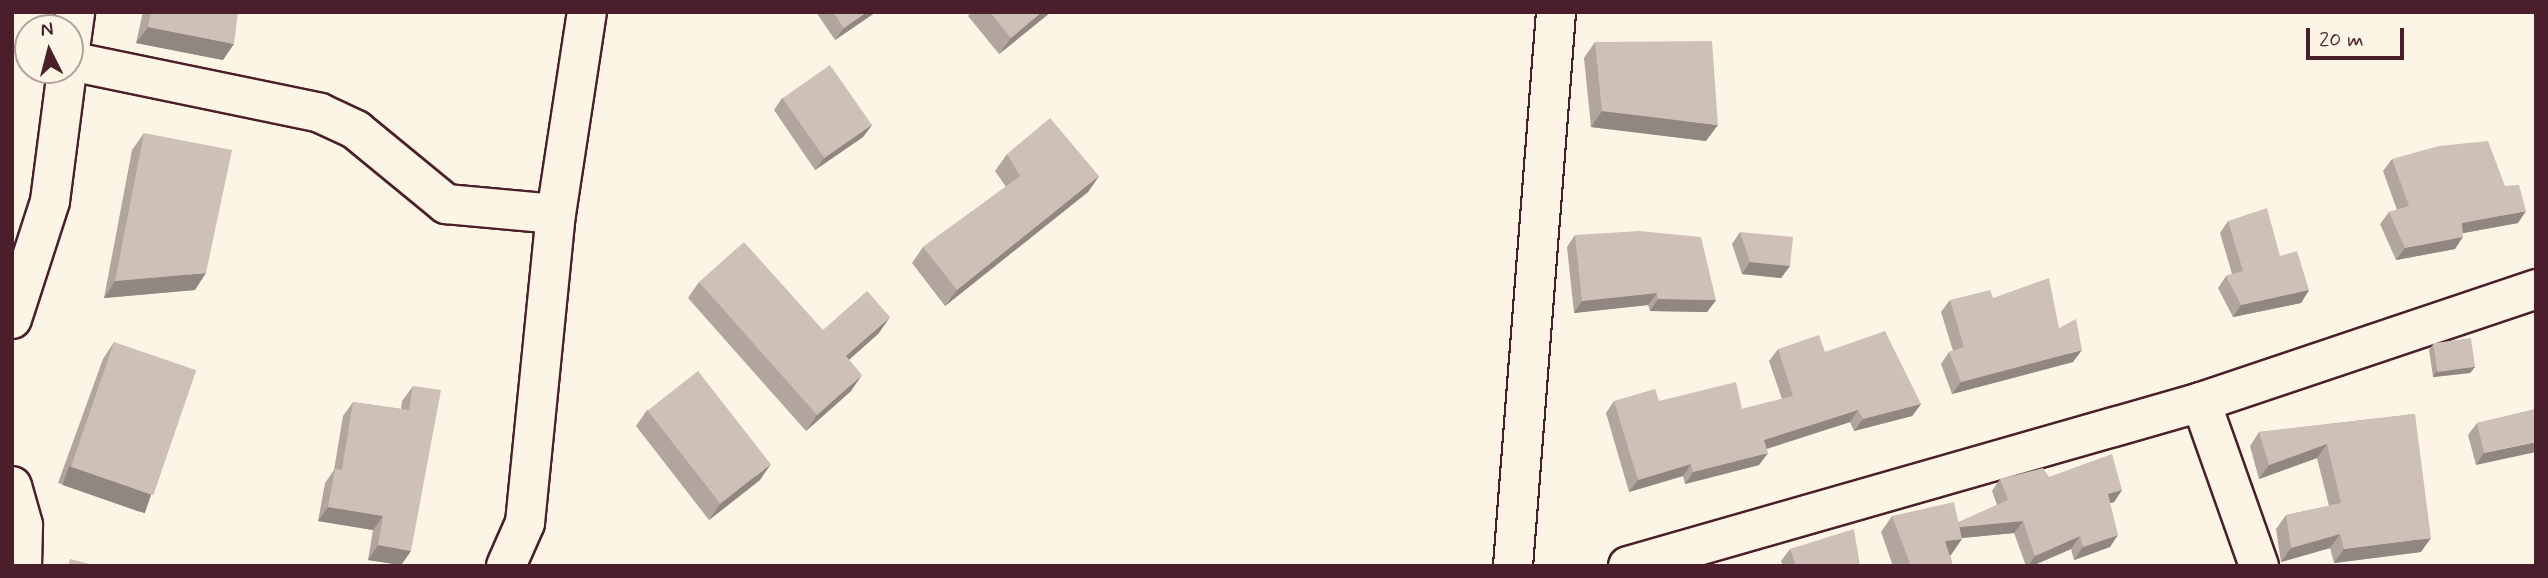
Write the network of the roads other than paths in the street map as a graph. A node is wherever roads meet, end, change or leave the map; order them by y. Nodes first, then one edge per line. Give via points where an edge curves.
1 (587, 12) edge
2 (1556, 12) edge
3 (84, 64) edge
4 (65, 84) edge
5 (556, 214) junction
6 (2536, 289) edge
7 (12, 319) edge
8 (2201, 402) junction
9 (12, 486) edge
10 (22, 566) edge
11 (506, 566) edge
12 (1513, 566) edge
13 (1628, 566) edge
14 (2259, 566) edge

1 - 5 street
2 - 12 street
3 - 5 street via 320,113 356,130 446,204
4 - 7 street via 50,201
5 - 11 street via 525,523
6 - 8 street
8 - 13 street
8 - 14 street
9 - 10 street via 23,525

